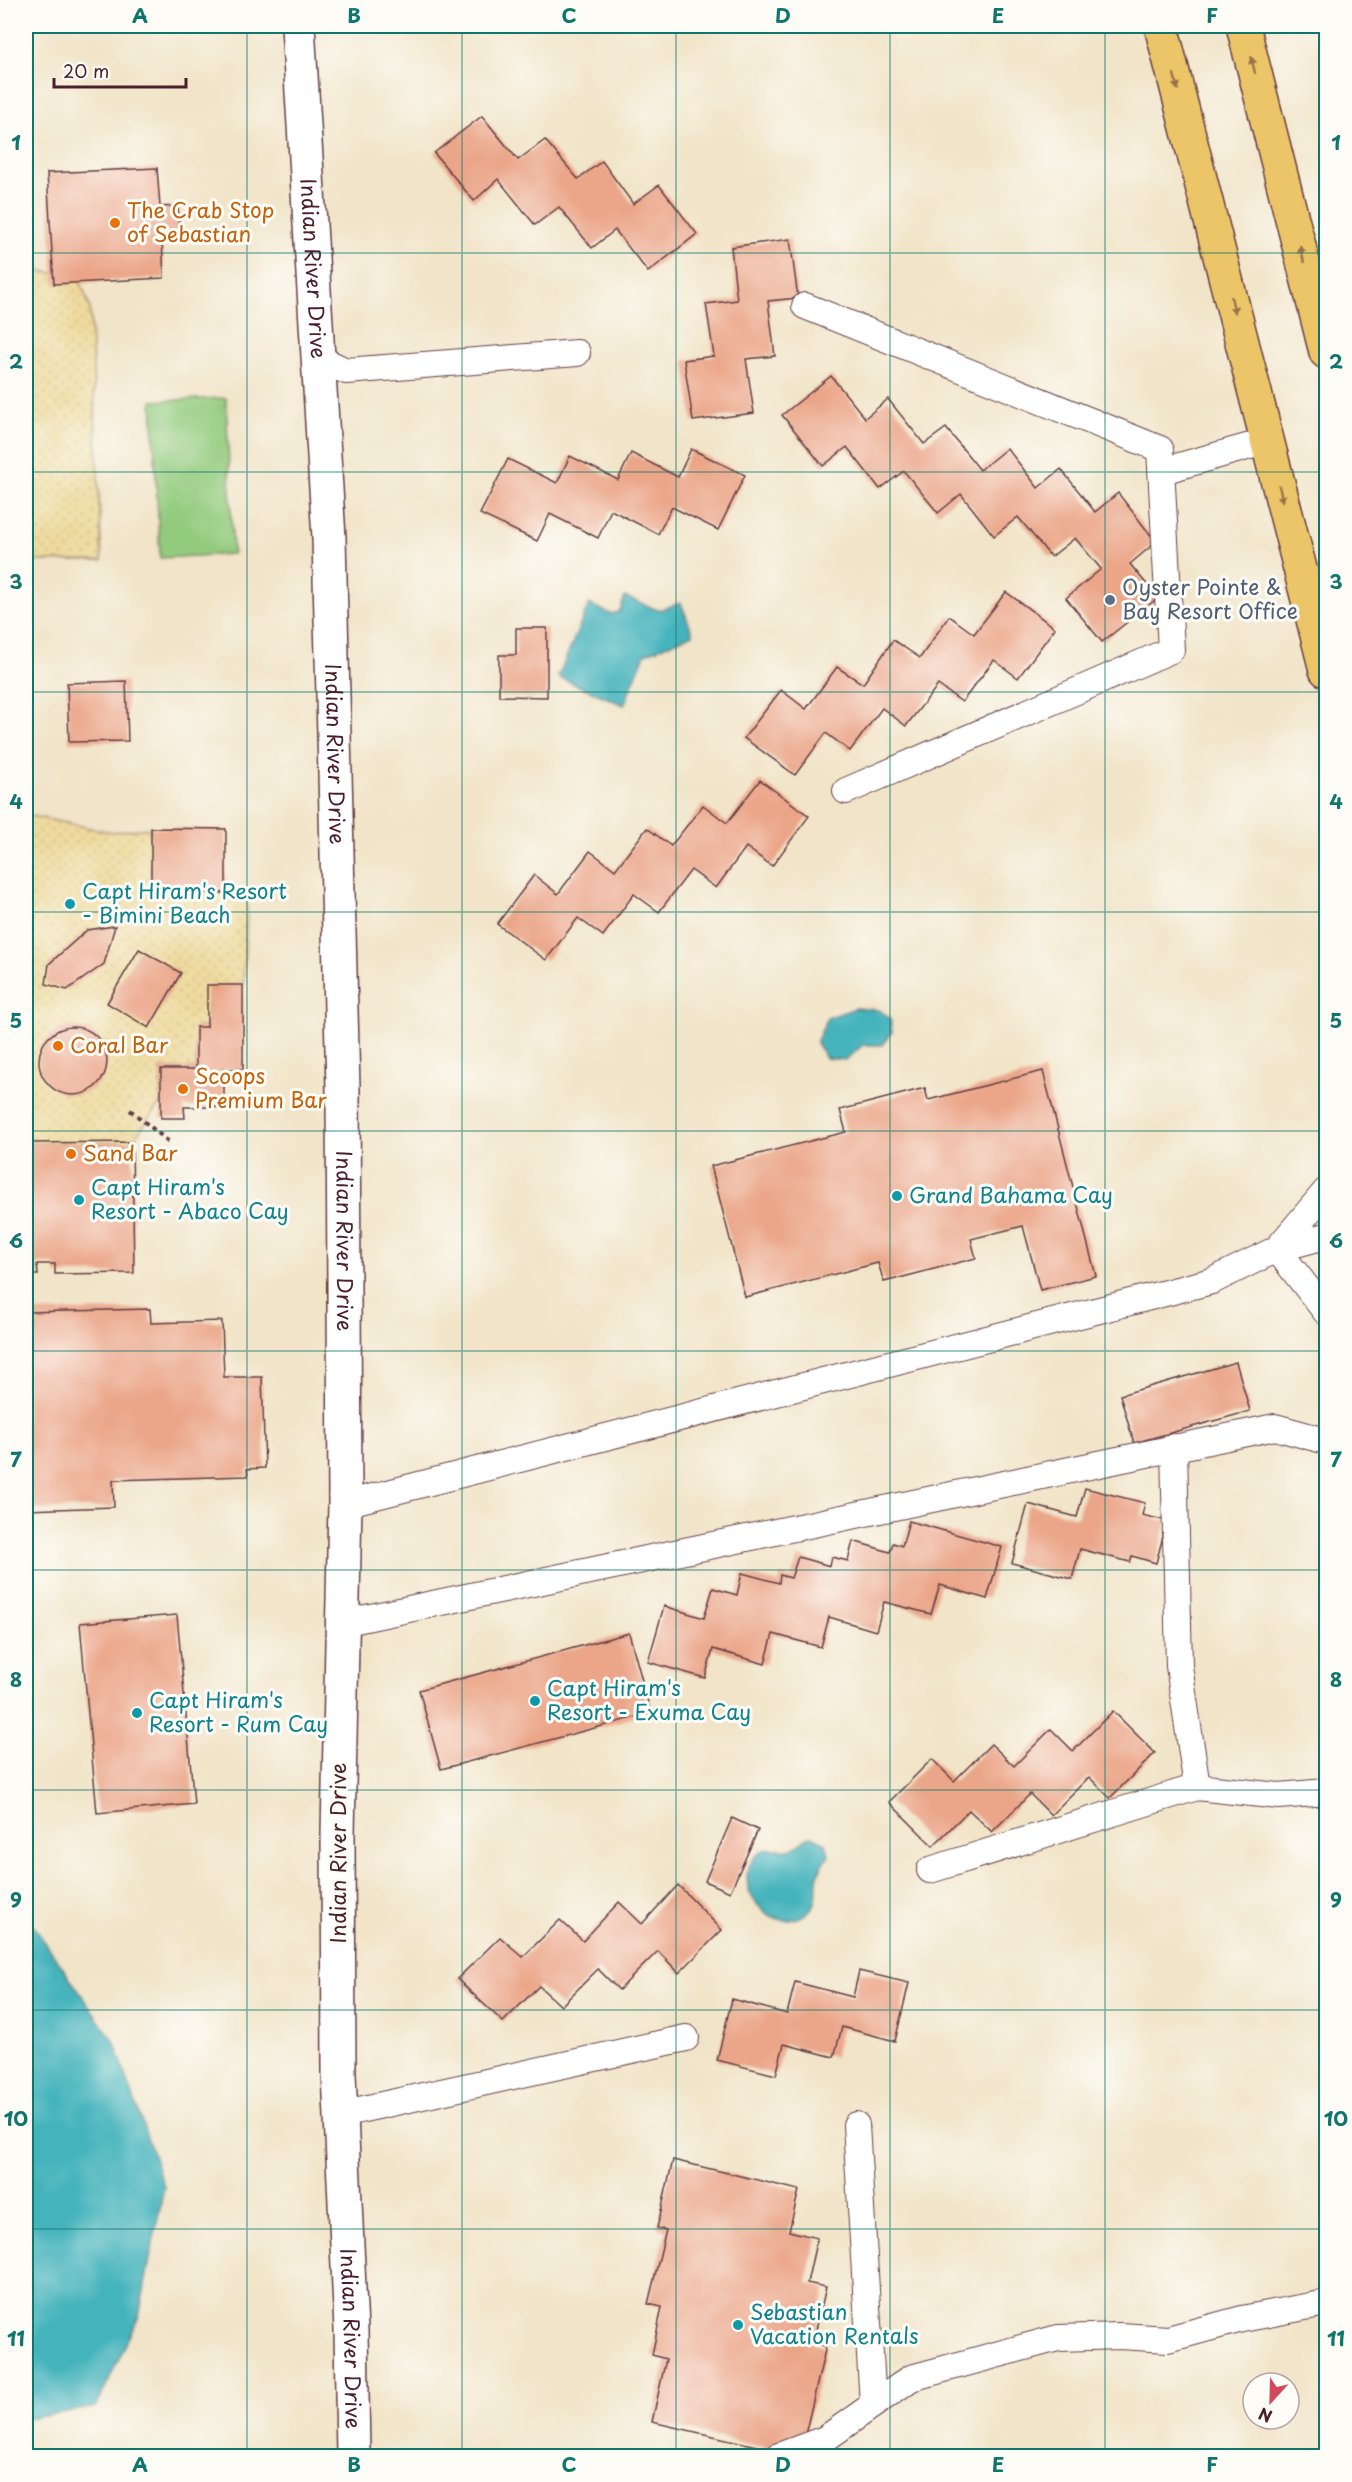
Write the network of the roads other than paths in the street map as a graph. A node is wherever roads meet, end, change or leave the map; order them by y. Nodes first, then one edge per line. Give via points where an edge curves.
1 (298, 26) edge
2 (1161, 26) edge
3 (1243, 26) edge
4 (805, 306) dead end
5 (1326, 352) edge
6 (577, 353) dead end
7 (318, 357) junction
8 (1268, 441) junction
9 (1162, 471) junction
10 (1326, 670) edge
11 (846, 791) dead end
12 (1326, 1191) edge
13 (1326, 1236) edge
14 (1277, 1249) junction
15 (1326, 1312) edge
16 (1326, 1441) edge
17 (1174, 1447) junction
18 (345, 1504) junction
19 (342, 1623) junction
20 (1197, 1787) junction
21 (1326, 1792) edge
22 (930, 1870) dead end
23 (686, 2038) dead end
24 (341, 2114) junction
25 (856, 2126) dead end
26 (1326, 2303) edge
27 (873, 2405) junction
28 (354, 2457) edge
29 (779, 2457) edge

1 - 7 street, Indian River Drive
2 -> 8 main road
5 -> 3 main road
4 - 9 lane via 1160,449
6 - 7 lane via 346,371
7 - 18 street, Indian River Drive via 329,538 343,1088
8 - 9 lane
8 -> 10 main road
9 - 11 lane via 1171,650
12 - 14 lane
13 - 14 lane
14 - 15 lane
14 - 18 lane via 1212,1281
16 - 17 lane via 1275,1427
17 - 19 lane
17 - 20 lane via 1179,1666
18 - 19 street, Indian River Drive
19 - 24 street, Indian River Drive via 338,1833
20 - 21 lane via 1279,1796
20 - 22 lane
23 - 24 lane
24 - 28 street, Indian River Drive
25 - 27 lane
26 - 27 lane via 1242,2319 1168,2339 1058,2337 911,2378
27 - 29 lane via 825,2439

